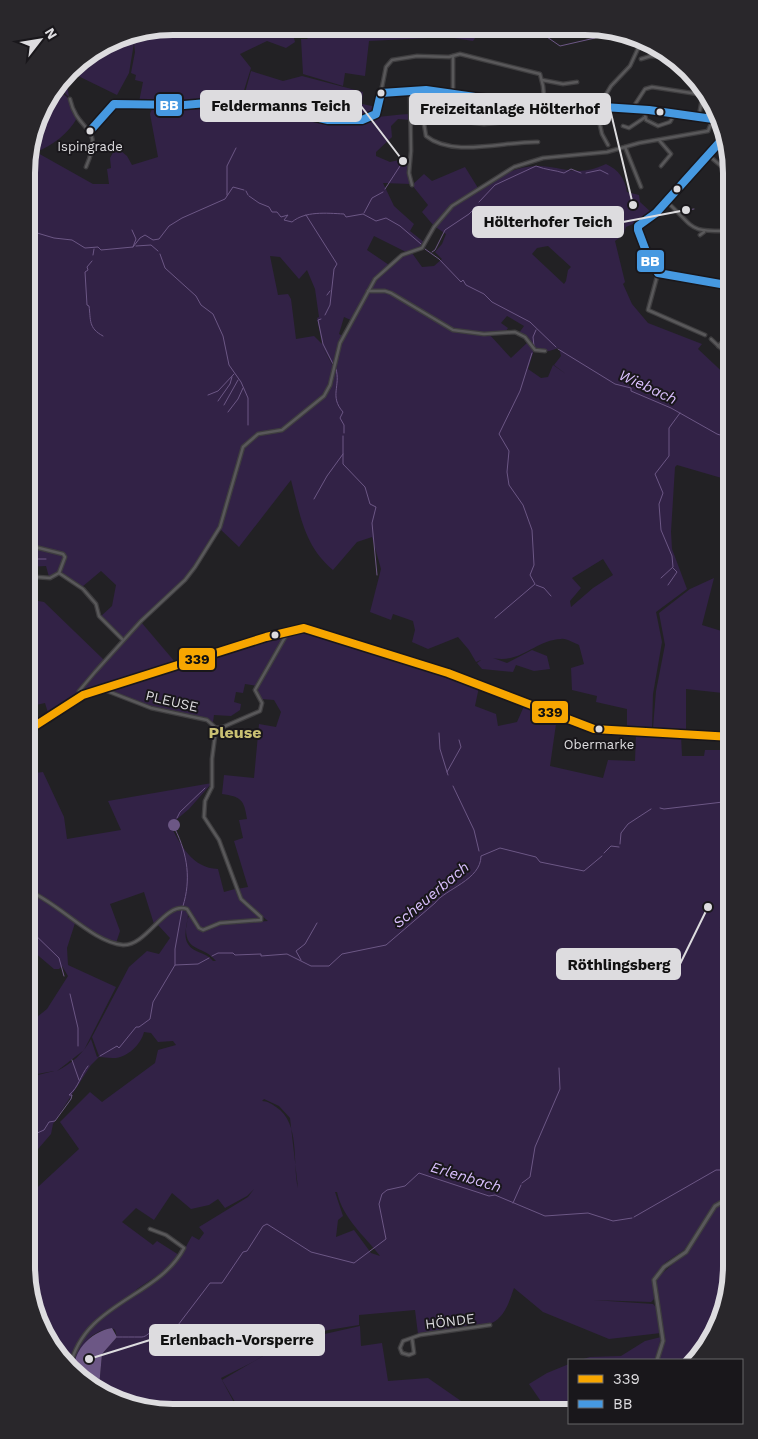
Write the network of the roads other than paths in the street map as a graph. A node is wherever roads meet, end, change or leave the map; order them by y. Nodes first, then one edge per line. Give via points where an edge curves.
1 (639, 46) edge
2 (453, 56) junction
3 (659, 56) edge
4 (641, 59) dead end
5 (542, 80) junction
6 (576, 82) dead end
7 (410, 92) junction
8 (381, 93) junction
9 (453, 94) junction
10 (700, 96) edge
11 (70, 98) dead end
12 (702, 99) edge
13 (546, 104) junction
14 (597, 108) junction
15 (632, 109) junction
16 (644, 110) junction
17 (675, 113) junction
18 (698, 116) junction
19 (644, 118) junction
20 (712, 119) edge
21 (713, 120) edge
22 (623, 126) dead end
23 (90, 131) junction
24 (659, 140) junction
25 (538, 142) dead end
26 (719, 142) edge
27 (608, 145) dead end
28 (625, 147) junction
29 (708, 154) junction
30 (661, 166) dead end
31 (723, 167) edge
32 (86, 168) dead end
33 (412, 185) dead end
34 (641, 187) dead end
35 (666, 201) junction
36 (723, 231) edge
37 (704, 232) junction
38 (700, 235) dead end
39 (658, 273) junction
40 (723, 284) edge
41 (368, 291) junction
42 (705, 335) dead end
43 (711, 339) dead end
44 (723, 342) edge
45 (718, 346) junction
46 (723, 350) edge
47 (545, 351) dead end
48 (35, 546) edge
49 (59, 573) junction
50 (35, 578) edge
51 (289, 630) junction
52 (123, 641) junction
53 (102, 689) junction
54 (79, 698) junction
55 (35, 726) edge
56 (216, 728) junction
57 (723, 736) edge
58 (35, 894) edge
59 (723, 1202) edge
60 (150, 1229) dead end
61 (490, 1325) dead end
62 (412, 1338) junction
63 (657, 1359) edge
64 (72, 1361) edge

1 - 14 street via 630,66 610,86
2 - 5 street via 460,54 536,73
2 - 8 street via 392,60 386,67
2 - 9 street
3 - 4 street
5 - 6 street via 563,84
5 - 13 street
7 - 8 street
7 - 9 street via 426,90
7 - 33 street via 409,173
8 - 23 street via 376,114 354,120 320,119 242,100 158,105 128,103 113,105
9 - 13 street
10 - 15 street via 652,87 646,89
11 - 23 street via 74,112
12 - 18 street
13 - 14 street
13 - 25 street via 536,119 484,124 434,118 427,120 424,126 428,137 446,146 466,148
14 - 15 street
14 - 27 street via 602,134
15 - 16 street
16 - 17 street
16 - 19 street
17 - 18 street
17 - 19 street via 672,120 661,126 653,125
18 - 20 street
19 - 22 street via 630,128
21 - 24 street via 708,131
23 - 32 street via 94,149
24 - 28 street
24 - 30 street via 671,154
26 - 29 street
28 - 34 street
28 - 41 street via 607,152 543,158 514,167 452,206 434,226 423,246 402,255 378,275
29 - 31 street
29 - 35 street
35 - 37 street via 688,225
35 - 39 street via 638,226 649,259
36 - 37 street
37 - 38 street
39 - 40 street
39 - 42 street via 648,310
41 - 47 street via 391,293 453,330 487,334 515,332 527,339 535,350
41 - 52 street via 340,343 329,390 282,430 258,434 243,447 217,533 188,577
43 - 45 street
44 - 45 street
45 - 46 street
48 - 49 street via 63,554 65,557
49 - 50 street via 50,578
49 - 52 street via 86,592 96,604 99,616
51 - 53 main road
51 - 56 street via 255,690 262,703 260,711
51 - 57 main road via 307,628 364,645 594,729
52 - 54 street via 79,692
53 - 54 main road
53 - 56 street, PLEUSE via 151,708 207,720
54 - 55 main road
56 - 58 street via 212,787 205,801 204,817 219,840 241,899 262,918 220,923 203,930 188,910 178,908 135,942 123,945 96,936 53,903
59 - 63 street via 715,1206 686,1252 664,1267 654,1280 663,1341
60 - 64 street via 166,1235 184,1248 178,1259 91,1325
61 - 62 street, HÖNDE
62 - 62 street, HÖNDE via 414,1353 402,1353 403,1341

